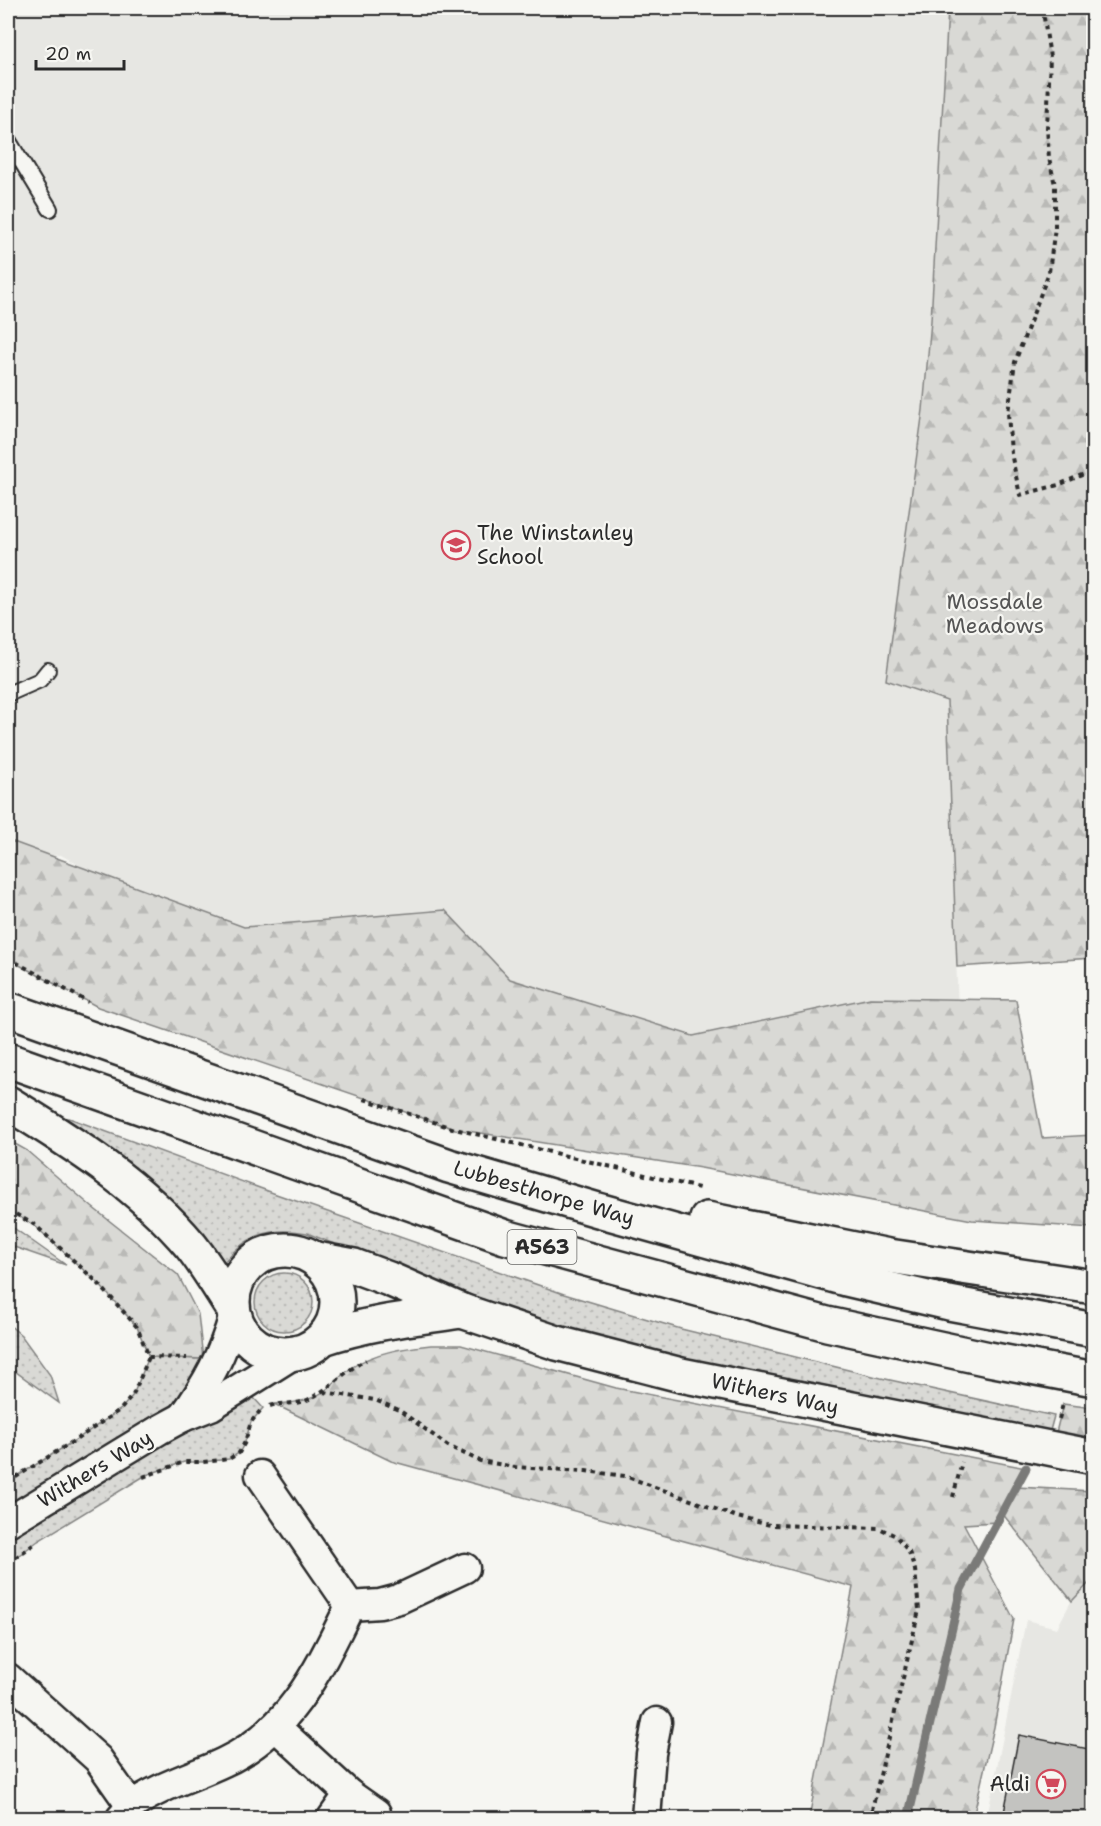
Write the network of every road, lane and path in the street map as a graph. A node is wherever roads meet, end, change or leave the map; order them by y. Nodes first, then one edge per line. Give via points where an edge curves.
1 (1045, 8) edge
2 (8, 141) edge
3 (50, 208) dead end
4 (1094, 470) edge
5 (48, 670) dead end
6 (8, 694) edge
7 (8, 958) edge
8 (98, 1007) dead end
9 (8, 1009) edge
10 (8, 1060) edge
11 (355, 1097) dead end
12 (8, 1103) edge
13 (449, 1166) junction
14 (702, 1189) dead end
15 (8, 1210) edge
16 (316, 1259) junction
17 (1094, 1287) edge
18 (233, 1311) junction
19 (462, 1311) junction
20 (1094, 1330) edge
21 (323, 1338) junction
22 (294, 1354) junction
23 (149, 1357) junction
24 (373, 1357) dead end
25 (217, 1363) junction
26 (1094, 1378) edge
27 (323, 1392) junction
28 (183, 1417) junction
29 (1094, 1457) edge
30 (961, 1468) dead end
31 (260, 1475) dead end
32 (139, 1478) dead end
33 (8, 1482) edge
34 (953, 1497) dead end
35 (8, 1522) edge
36 (38, 1541) dead end
37 (8, 1563) edge
38 (465, 1568) dead end
39 (350, 1606) junction
40 (8, 1678) edge
41 (657, 1722) dead end
42 (276, 1727) junction
43 (349, 1794) junction
44 (126, 1812) edge
45 (376, 1813) dead end
46 (332, 1818) edge
47 (646, 1818) edge
48 (870, 1818) edge

1 - 4 path via 1050,57 1047,128 1055,185 1055,227 1049,272 1015,362 1008,413 1011,453 1020,495
2 - 3 lane
5 - 6 lane via 40,680
7 - 8 path
9 - 13 main road, Lubbesthorpe Way / A563
10 - 26 main road, A563 via 505,1237 827,1324
11 - 14 path via 455,1129
12 - 18 main road via 100,1163 172,1226 192,1247
13 - 17 main road via 621,1198 717,1222 889,1256
13 - 20 main road, Lubbesthorpe Way / A563 via 846,1279
15 - 23 path via 35,1226 98,1283 137,1327
16 - 18 main road via 292,1250 260,1255 246,1265 237,1279
16 - 19 main road, Withers Way via 354,1266
16 - 21 main road via 328,1270 336,1288 337,1307
18 - 22 main road via 248,1340 277,1354
18 - 25 street, Withers Way
19 - 21 main road, Withers Way via 374,1323
19 - 29 main road, Withers Way via 557,1343 681,1375
21 - 22 main road
22 - 28 street, Withers Way via 211,1406
23 - 25 path
23 - 33 path via 133,1395 121,1409
24 - 27 path via 352,1367
25 - 28 street, Withers Way
27 - 32 path via 304,1401 263,1408 251,1422 240,1453 229,1459 184,1462
27 - 48 path via 375,1400 399,1410 448,1446 480,1461 625,1476 770,1525 879,1528 896,1536 909,1552 915,1570 919,1610
28 - 35 street, Withers Way
30 - 34 path
31 - 39 street
36 - 37 path
38 - 39 street via 399,1599
39 - 42 street via 309,1685
40 - 44 street via 98,1760
41 - 47 street
42 - 43 street
42 - 44 street via 227,1761 153,1793
43 - 45 street
43 - 46 street

